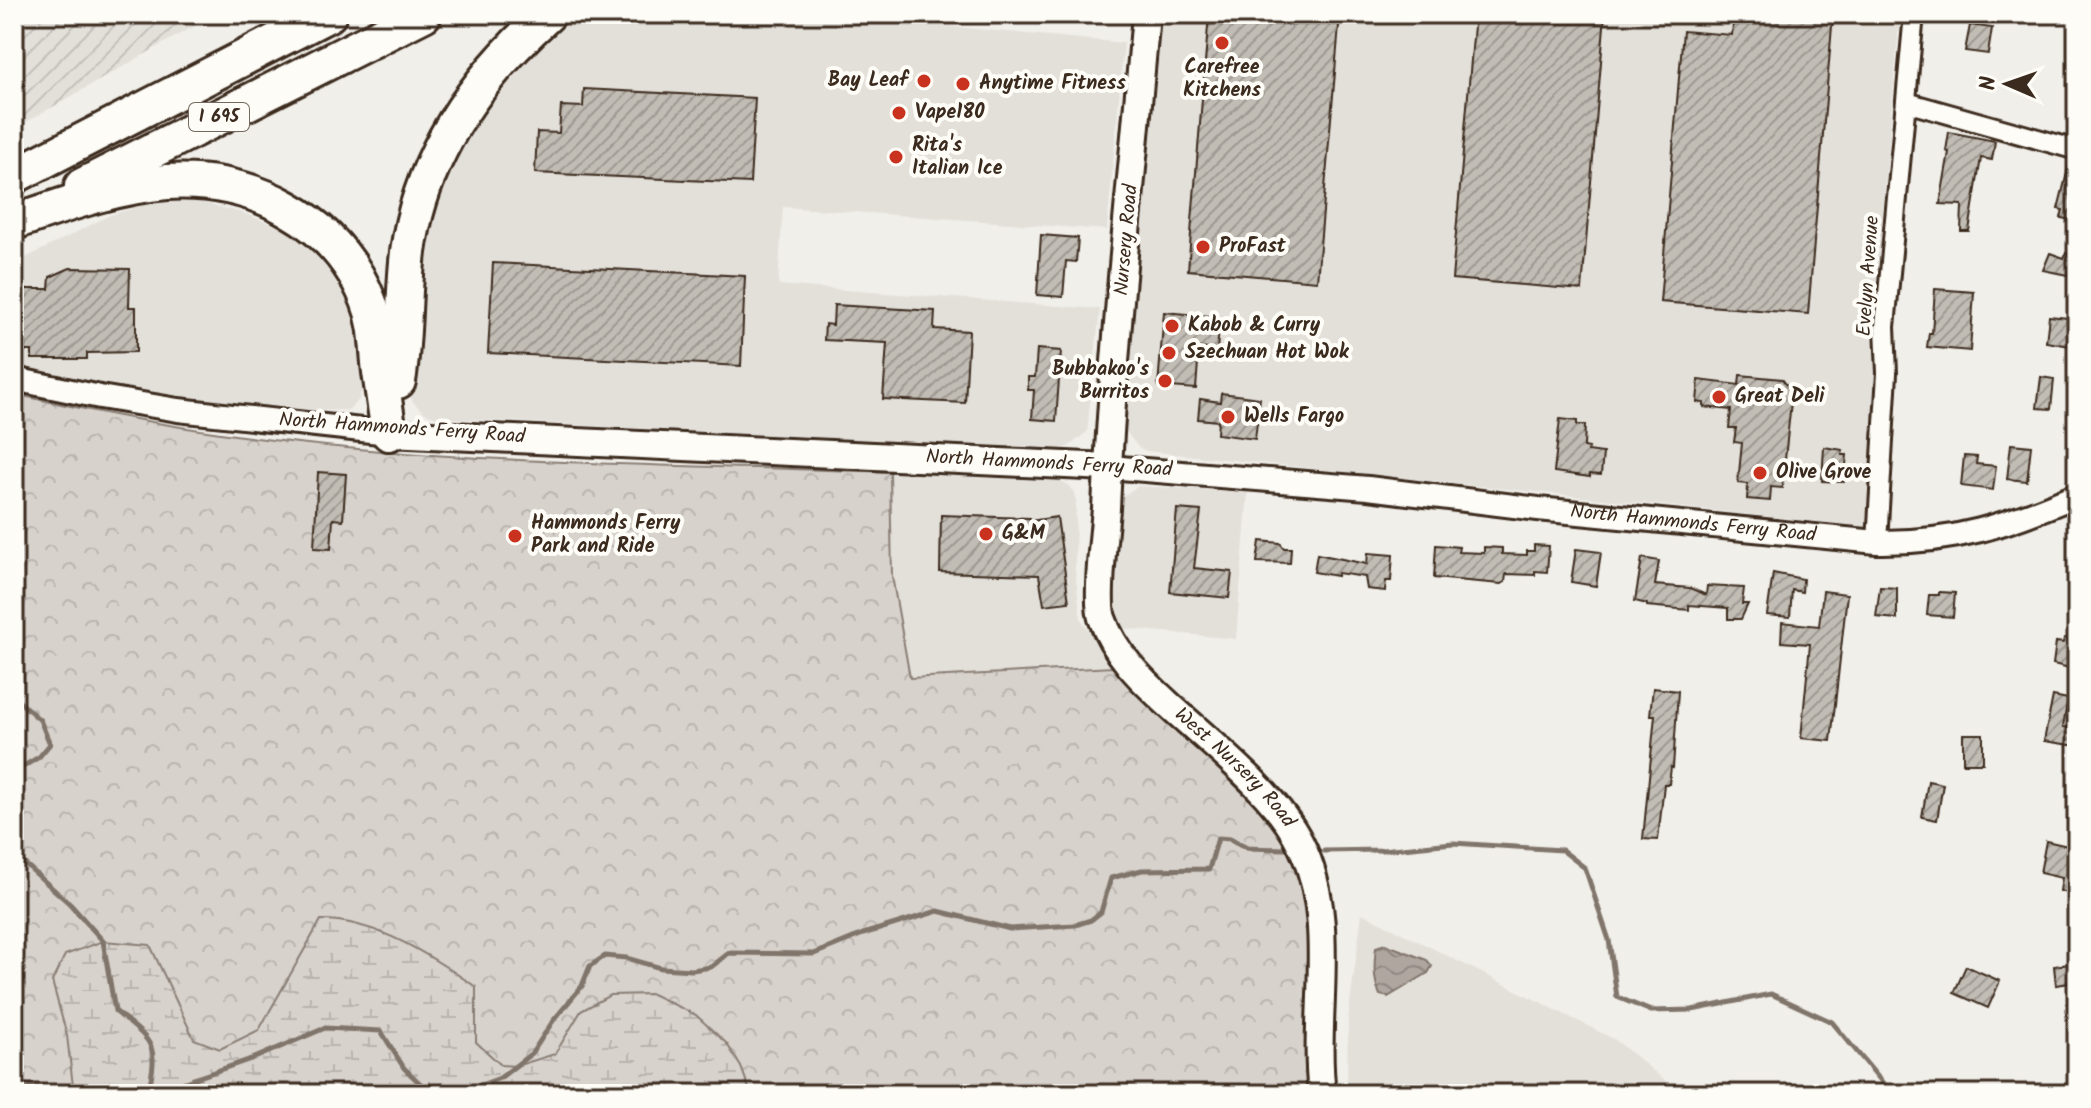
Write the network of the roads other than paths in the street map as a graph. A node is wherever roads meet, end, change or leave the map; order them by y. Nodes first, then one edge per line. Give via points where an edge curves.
1 (329, 14) edge
2 (424, 14) edge
3 (548, 14) edge
4 (1146, 14) edge
5 (1914, 14) edge
6 (1906, 102) junction
7 (2077, 150) edge
8 (14, 176) edge
9 (14, 221) edge
10 (14, 379) edge
11 (389, 433) junction
12 (1108, 467) junction
13 (2077, 495) edge
14 (1877, 542) junction
15 (1322, 1094) edge

1 - 8 highway, I 695
2 - 9 highway, I 695
3 - 11 highway via 465,106 421,188 408,254 400,370
4 - 12 main road, Nursery Road
5 - 6 street, Evelyn Avenue
6 - 7 street
6 - 14 street, Evelyn Avenue via 1885,327
9 - 11 highway via 90,197 167,182 216,184 275,201 308,220 355,273 378,337
10 - 11 street, North Hammonds Ferry Road via 178,410
11 - 12 main road, North Hammonds Ferry Road
12 - 14 street, North Hammonds Ferry Road via 1368,488
12 - 15 main road, West Nursery Road via 1101,612 1112,642 1138,676 1283,815 1313,874 1321,933
13 - 14 street, North Hammonds Ferry Road via 1967,535 1919,543

